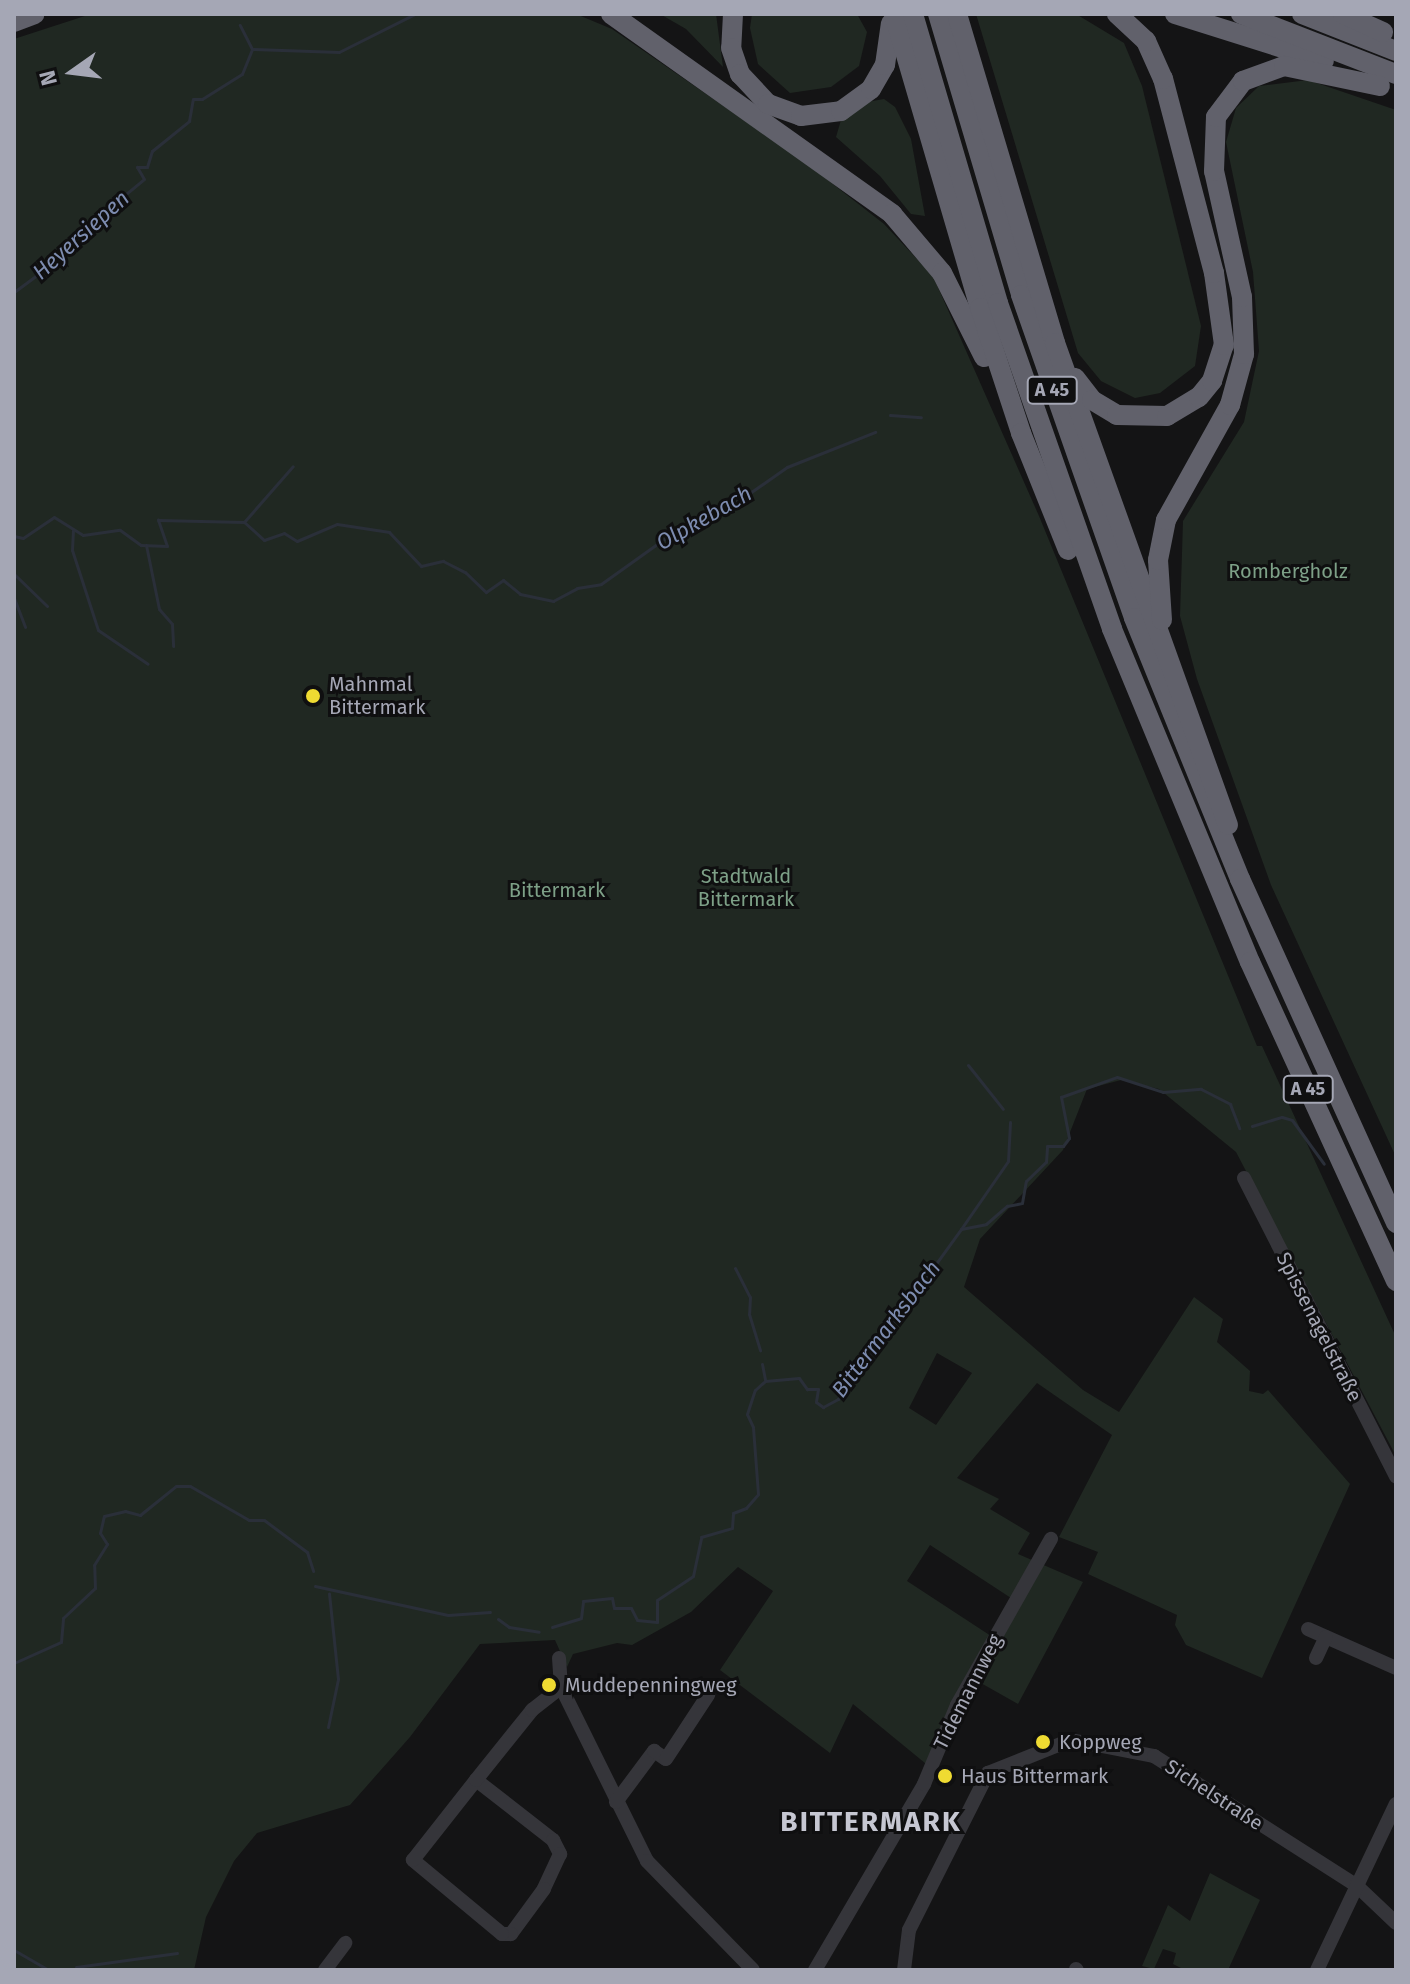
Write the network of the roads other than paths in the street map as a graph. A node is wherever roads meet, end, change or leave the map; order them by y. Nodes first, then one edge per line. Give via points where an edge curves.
1 (35, 14) edge
2 (611, 14) edge
3 (733, 14) edge
4 (892, 14) edge
5 (913, 14) edge
6 (938, 14) edge
7 (957, 14) edge
8 (1117, 14) edge
9 (1175, 14) edge
10 (1241, 14) edge
11 (1302, 14) edge
12 (1343, 14) edge
13 (14, 22) edge
14 (1396, 38) edge
15 (1396, 51) edge
16 (1391, 84) edge
17 (1055, 343) junction
18 (1021, 433) junction
19 (1112, 629) junction
20 (1175, 674) junction
21 (1196, 755) junction
22 (1244, 1178) dead end
23 (1396, 1223) edge
24 (1396, 1281) edge
25 (1396, 1476) edge
26 (1051, 1539) dead end
27 (1308, 1629) dead end
28 (1326, 1637) junction
29 (559, 1658) dead end
30 (1316, 1658) dead end
31 (1396, 1668) edge
32 (561, 1687) junction
33 (708, 1695) dead end
34 (476, 1780) junction
35 (616, 1802) junction
36 (1396, 1804) edge
37 (1356, 1885) junction
38 (1396, 1923) edge
39 (345, 1943) dead end
40 (325, 1970) edge
41 (753, 1970) edge
42 (815, 1970) edge
43 (904, 1970) edge
44 (1317, 1970) edge

1 - 13 highway
2 - 18 highway via 871,198 911,233 953,292
3 - 4 highway via 731,48 748,87 778,109 813,116 841,111 871,89 885,65
4 - 18 highway
5 - 19 highway, A 45 via 1007,330
6 - 21 highway, A 45 via 1057,402
7 - 17 highway
8 - 17 highway via 1146,41 1163,79 1214,273 1224,345 1212,381 1199,397 1167,416 1143,419 1117,415 1092,400
9 - 16 highway
10 - 16 highway
11 - 15 highway
12 - 14 highway
16 - 20 highway via 1303,66 1269,68 1231,91 1216,117 1214,171 1242,297 1246,341 1230,405 1175,497 1162,533 1160,602
17 - 20 highway
18 - 19 highway via 1076,567
19 - 24 highway, A 45
20 - 21 highway
21 - 23 highway, A 45 via 1251,906
22 - 25 street, Spissenagelstraße
26 - 42 street, Tidemannweg via 957,1705 924,1784
27 - 28 street
28 - 30 street
28 - 31 street
29 - 32 street
32 - 34 street via 532,1710
32 - 35 street
33 - 35 street via 666,1759 654,1751
34 - 34 street via 409,1866 502,1934 518,1929 544,1889 558,1860 558,1846
35 - 41 street via 647,1861
36 - 37 street
37 - 38 street, Sichelstraße
37 - 43 street, Sichelstraße via 1154,1756 1121,1746 1061,1741 988,1773 909,1930
37 - 44 street
39 - 40 street

